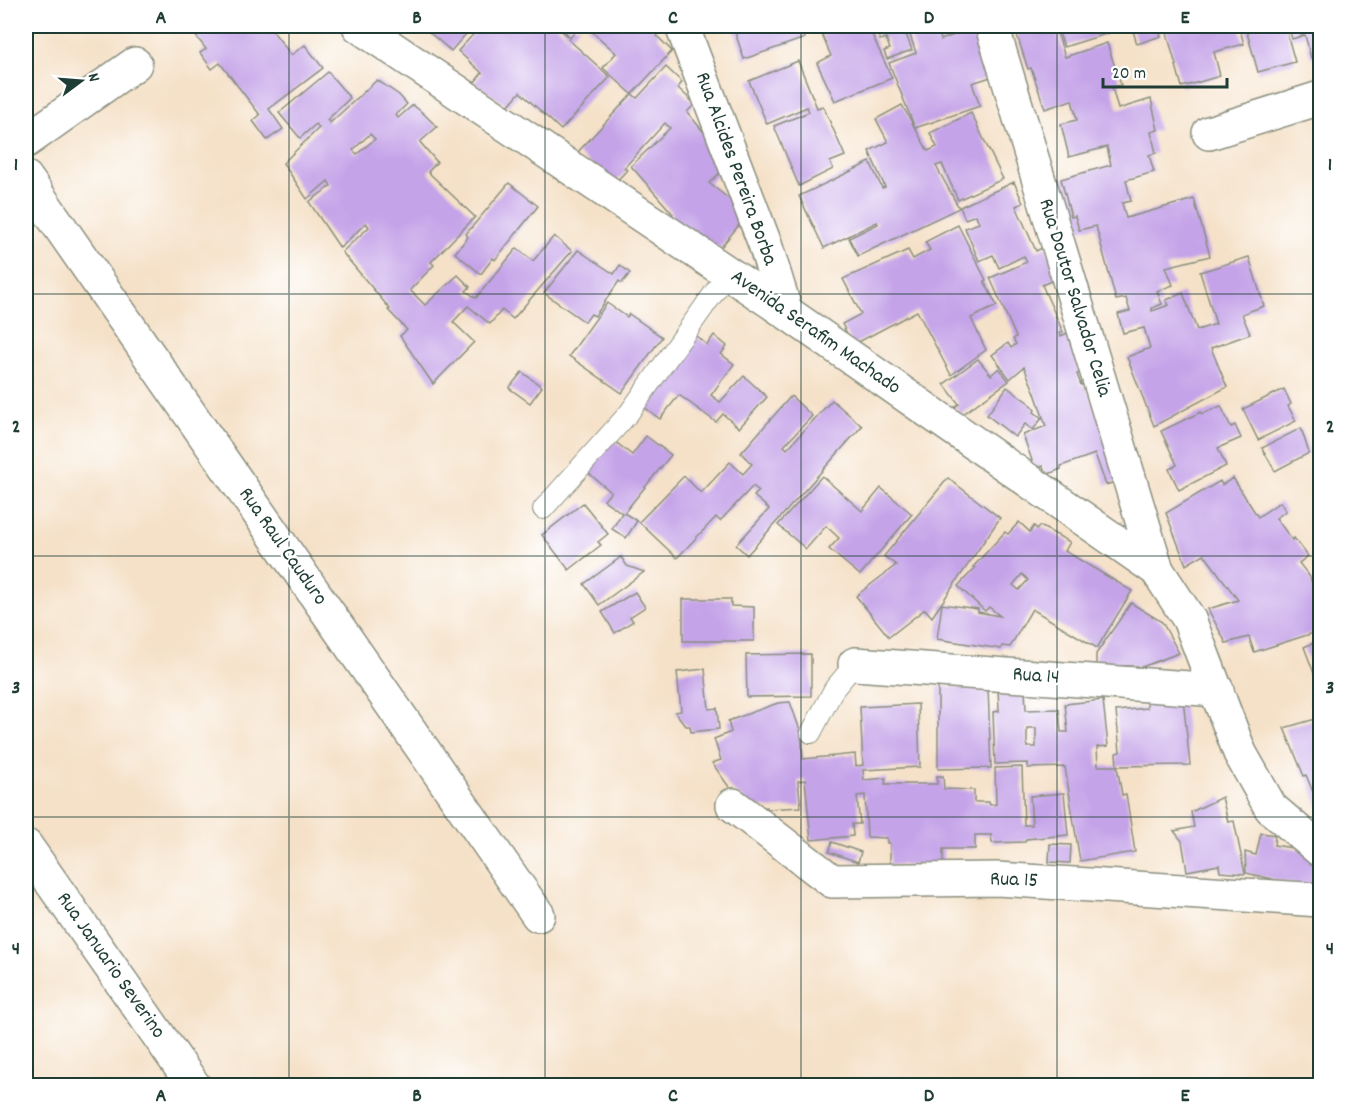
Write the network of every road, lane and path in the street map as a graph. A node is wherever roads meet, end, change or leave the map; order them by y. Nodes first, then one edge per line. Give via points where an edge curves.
1 (359, 26) edge
2 (682, 26) edge
3 (992, 26) edge
4 (135, 64) dead end
5 (1320, 98) edge
6 (1209, 133) dead end
7 (26, 141) edge
8 (26, 178) edge
9 (728, 273) junction
10 (786, 312) junction
11 (543, 509) dead end
12 (1157, 570) junction
13 (855, 664) joint
14 (1217, 690) junction
15 (812, 733) dead end
16 (733, 805) dead end
17 (26, 846) edge
18 (1320, 850) edge
19 (1320, 900) edge
20 (538, 915) dead end
21 (194, 1086) edge

1 - 9 street, Avenida Serafim Machado
2 - 10 street, Rua Alcides Pereira Borba via 765,244
3 - 12 street, Rua Doutor Salvador Celia
4 - 7 street
5 - 6 street
8 - 20 street, Rua Raul Cauduro
9 - 10 street, Avenida Serafim Machado
9 - 11 lane via 629,413
10 - 12 street, Avenida Serafim Machado
12 - 14 street, Avenida Serafim Machado via 1189,619
13 - 14 street, Rua 14
13 - 15 lane via 834,688
14 - 18 street, Avenida Serafim Machado via 1240,753 1271,808
16 - 19 street, Rua 15 via 832,881 998,879
17 - 21 street, Rua Januario Severino

